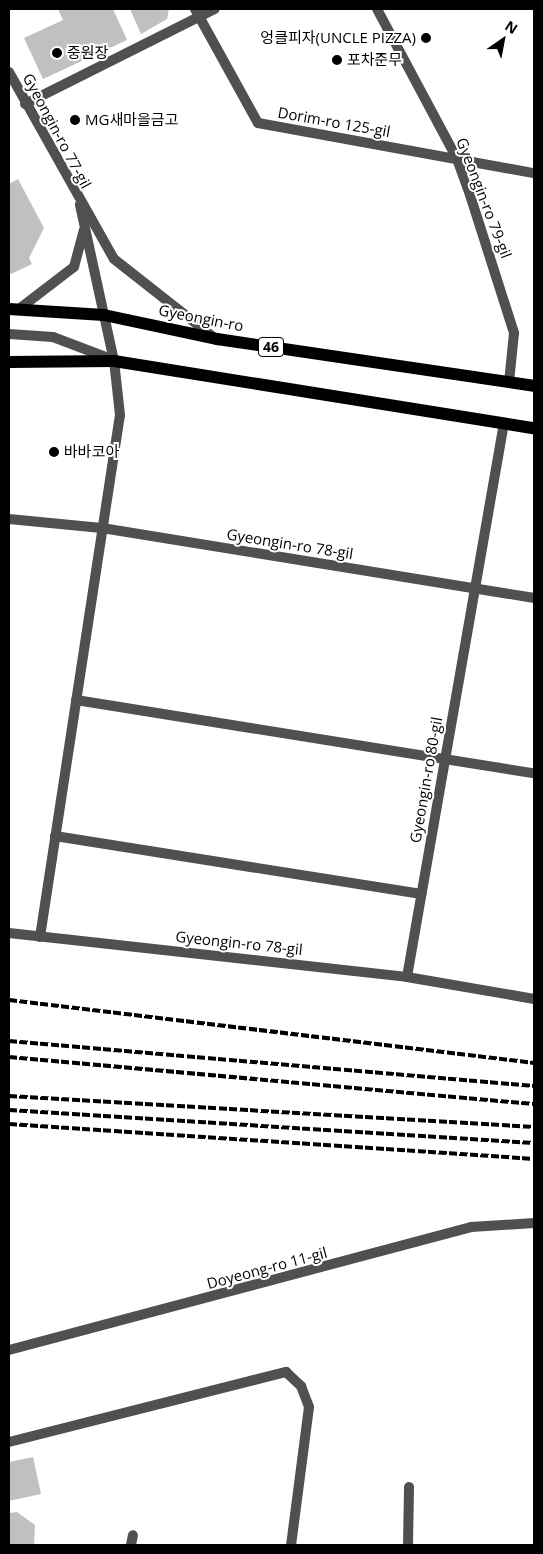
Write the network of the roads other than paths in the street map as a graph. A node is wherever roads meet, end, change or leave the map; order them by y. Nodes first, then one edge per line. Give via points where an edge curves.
1 (215, 9) edge
2 (377, 9) edge
3 (197, 13) edge
4 (9, 72) edge
5 (25, 104) junction
6 (457, 159) junction
7 (534, 173) edge
8 (80, 205) junction
9 (14, 309) edge
10 (104, 316) junction
11 (9, 334) edge
12 (218, 339) junction
13 (114, 361) junction
14 (9, 362) edge
15 (509, 382) junction
16 (534, 386) edge
17 (504, 423) junction
18 (534, 428) edge
19 (9, 519) edge
20 (102, 528) junction
21 (474, 589) junction
22 (534, 598) edge
23 (76, 700) junction
24 (444, 759) junction
25 (534, 773) edge
26 (55, 836) junction
27 (421, 894) junction
28 (9, 933) edge
29 (40, 937) junction
30 (407, 977) junction
31 (534, 998) edge
32 (534, 1223) edge
33 (9, 1350) edge
34 (9, 1442) edge
35 (409, 1487) dead end
36 (291, 1545) edge
37 (408, 1545) edge

1 - 3 street
2 - 6 street, Gyeongin-ro 79-gil
3 - 5 street
3 - 6 street, Dorim-ro 125-gil via 258,123
4 - 5 street, Gyeongin-ro 77-gil
5 - 8 street, Gyeongin-ro 77-gil
6 - 7 street, Dorim-ro 125-gil
6 - 15 street, Gyeongin-ro 79-gil via 511,317 514,333
8 - 9 street via 84,230 74,267
8 - 10 street
8 - 12 street via 114,260
9 - 10 main road, Gyeongin-ro / 46
10 - 12 main road, Gyeongin-ro / 46
10 - 13 street
11 - 13 street via 53,337
12 - 15 main road, Gyeongin-ro / 46
13 - 14 main road
13 - 17 main road
13 - 20 street via 120,415
15 - 16 main road, Gyeongin-ro / 46
17 - 18 main road
17 - 21 street, Gyeongin-ro 80-gil
19 - 20 street, Gyeongin-ro 78-gil
20 - 21 street, Gyeongin-ro 78-gil
20 - 23 street
21 - 22 street
21 - 24 street, Gyeongin-ro 80-gil
23 - 24 street
23 - 26 street
24 - 25 street
24 - 27 street, Gyeongin-ro 80-gil
26 - 27 street
26 - 29 street
27 - 30 street, Gyeongin-ro 80-gil
28 - 29 street, Gyeongin-ro 78-gil
29 - 30 street, Gyeongin-ro 78-gil
30 - 31 street, Gyeongin-ro 78-gil
32 - 33 street, Doyeong-ro 11-gil via 471,1227
34 - 36 street via 286,1372 301,1386 309,1407
35 - 37 street

